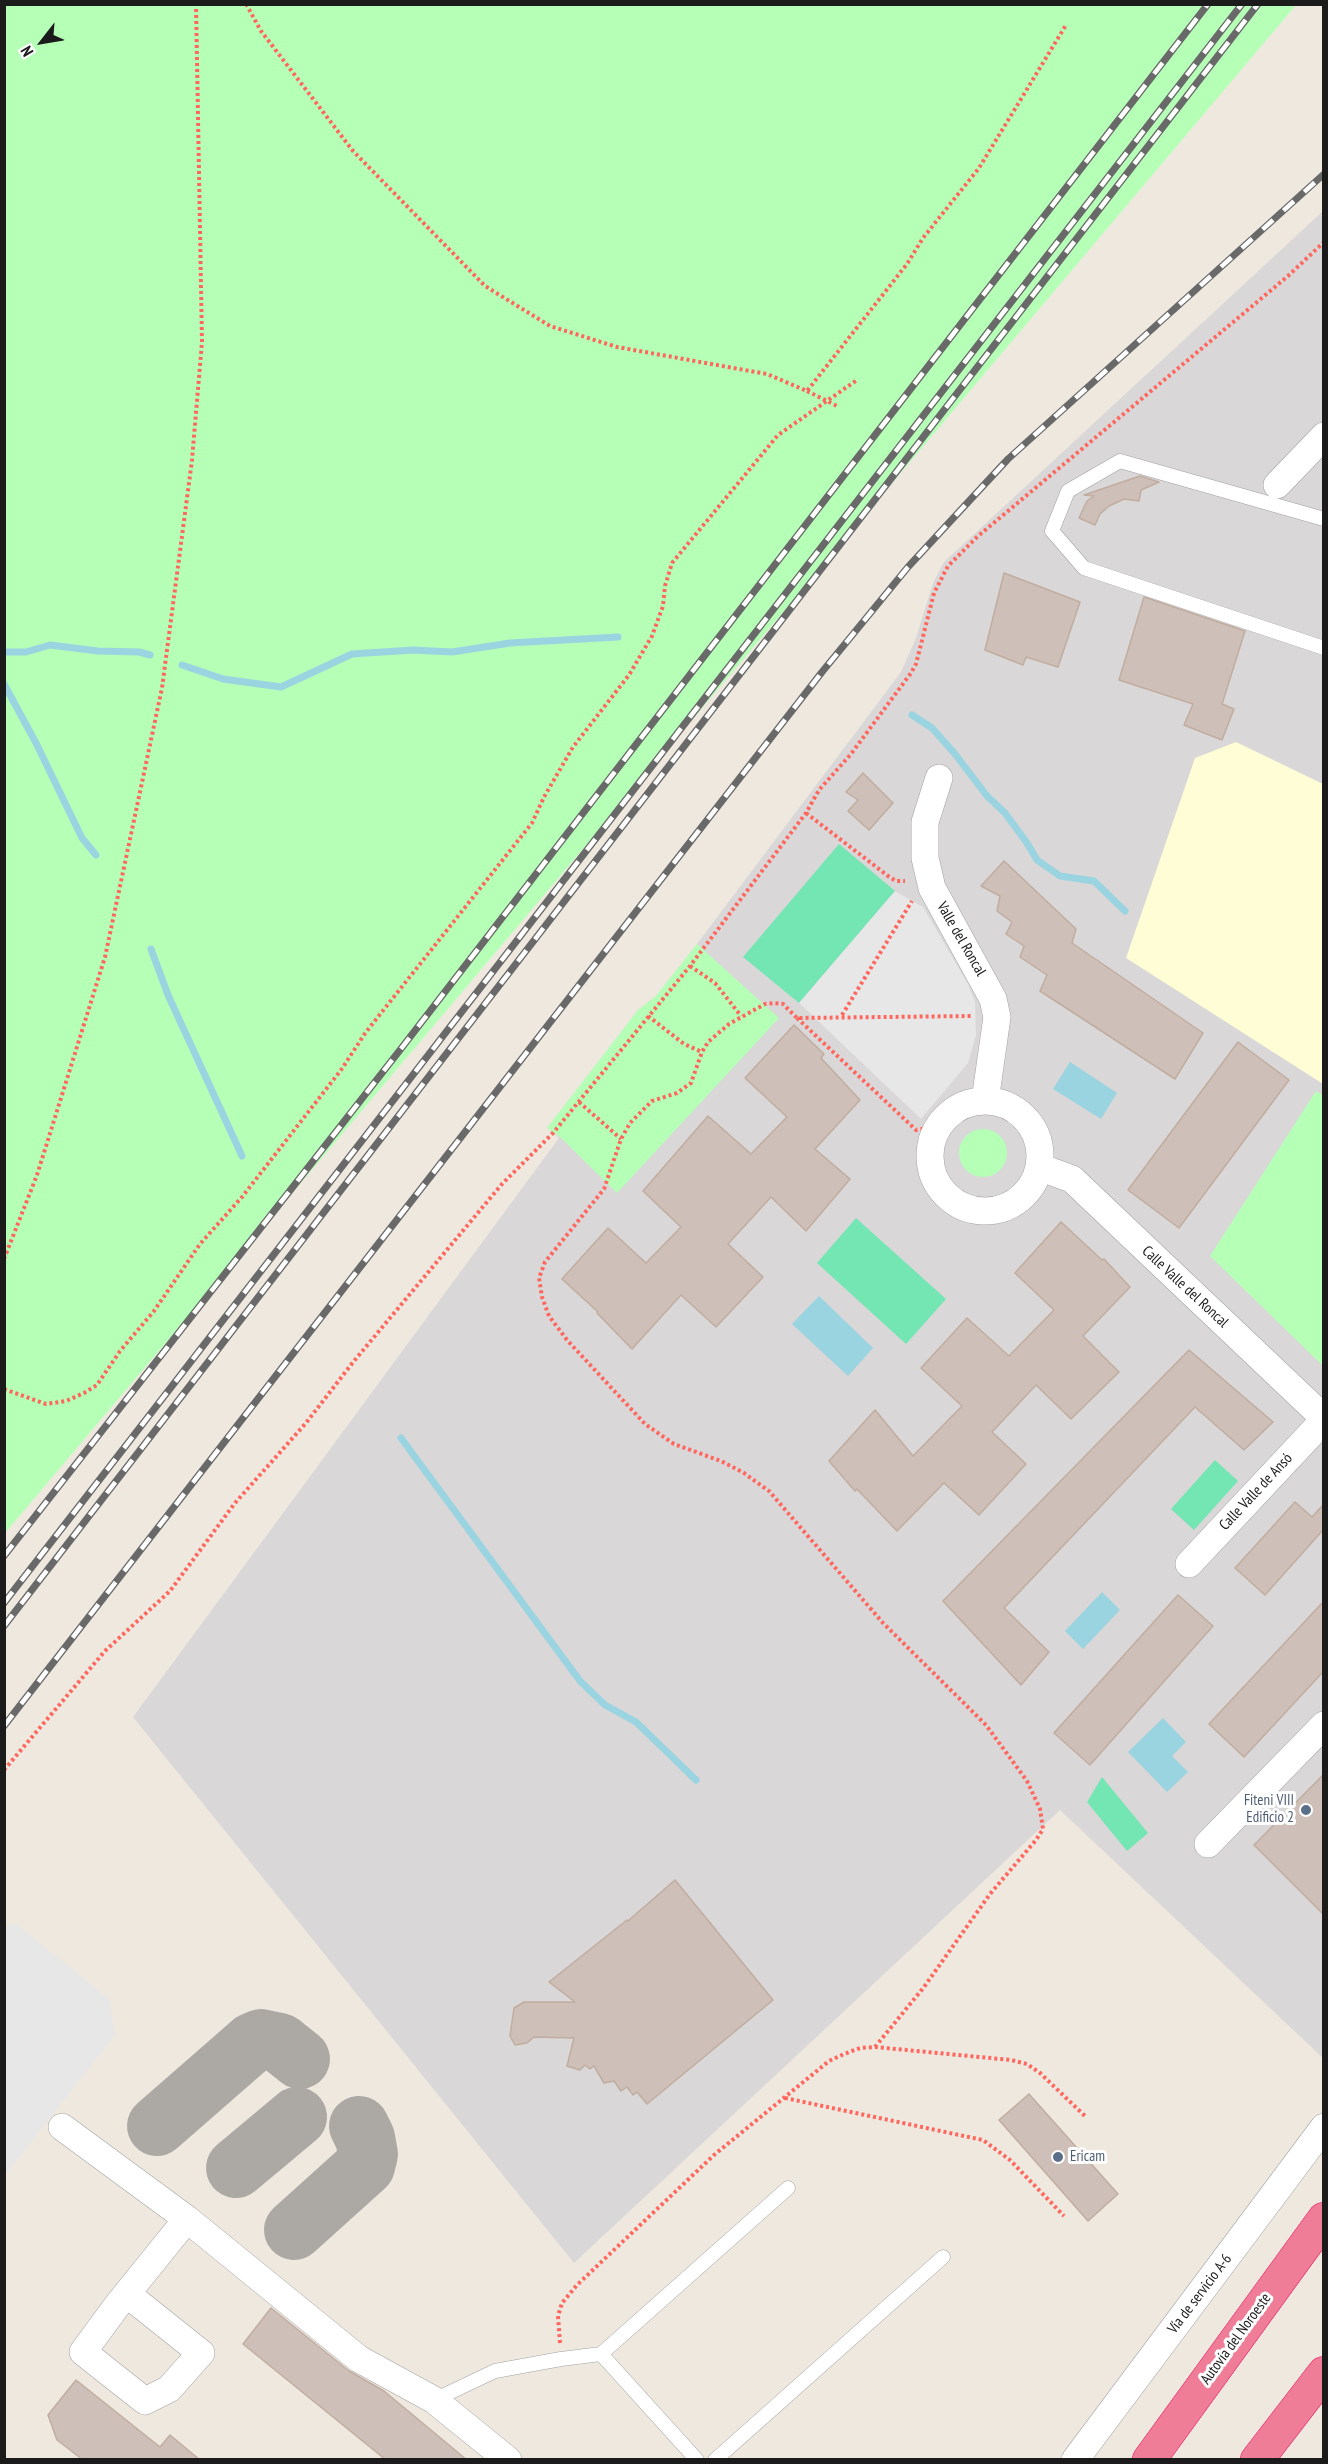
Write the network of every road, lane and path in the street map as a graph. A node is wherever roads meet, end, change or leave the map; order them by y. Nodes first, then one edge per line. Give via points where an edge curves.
1 (195, 4) edge
2 (246, 4) edge
3 (1066, 25) dead end
4 (857, 381) dead end
5 (807, 391) junction
6 (828, 401) junction
7 (837, 405) dead end
8 (1323, 436) edge
9 (1277, 485) dead end
10 (1323, 519) edge
11 (1323, 648) edge
12 (939, 778) dead end
13 (919, 876) junction
14 (690, 966) junction
15 (648, 1016) junction
16 (741, 1016) junction
17 (842, 1016) junction
18 (797, 1017) junction
19 (997, 1017) junction
20 (702, 1052) junction
21 (579, 1101) junction
22 (986, 1101) junction
23 (939, 1126) junction
24 (621, 1139) junction
25 (1039, 1167) junction
26 (4, 1259) edge
27 (4, 1389) edge
28 (1323, 1419) edge
29 (1189, 1564) dead end
30 (1323, 1725) edge
31 (4, 1770) edge
32 (1208, 1844) dead end
33 (875, 2047) junction
34 (785, 2098) junction
35 (1086, 2117) dead end
36 (62, 2127) dead end
37 (1323, 2127) edge
38 (788, 2188) dead end
39 (1064, 2216) dead end
40 (187, 2219) junction
41 (1323, 2219) edge
42 (943, 2257) dead end
43 (127, 2294) dead end
44 (601, 2354) junction
45 (561, 2359) junction
46 (1323, 2373) edge
47 (434, 2400) junction
48 (508, 2460) edge
49 (697, 2460) edge
50 (715, 2460) edge
51 (1075, 2460) edge
52 (1149, 2460) edge
53 (1257, 2460) edge

1 - 26 path via 202,342 192,460 162,688 105,957 37,1175
2 - 5 path via 261,31 352,151 485,286 550,326 617,347 767,374
3 - 5 path via 979,168
4 - 6 path
5 - 6 path
6 - 7 path
6 - 27 path via 778,435 672,563 652,636 628,675 573,747 532,823 242,1197 201,1244 97,1385 66,1401 46,1404
8 - 9 street
10 - 11 lane via 1120,461 1068,491 1052,531 1084,568
12 - 13 street, Valle del Roncal via 925,822
13 - 14 path via 903,882 888,876 806,813
13 - 17 path via 912,900
13 - 19 street, Valle del Roncal via 932,888 986,983
14 - 15 path
14 - 16 path via 715,983
15 - 20 path via 684,1044
15 - 21 path
16 - 18 path via 774,1003 783,1004
16 - 20 path via 717,1033
17 - 18 path
17 - 19 path
18 - 23 path via 916,1130
19 - 22 street, Valle del Roncal
20 - 24 path via 691,1083 652,1101
21 - 24 path
21 - 31 path via 554,1133 501,1184 306,1423 235,1503 170,1591 105,1652
22 - 23 street via 951,1112
22 - 25 street via 1002,1103 1028,1121 1040,1151
23 - 25 street via 932,1143 935,1179 946,1194 968,1208 987,1211 1011,1205 1034,1182
24 - 33 path via 604,1189 545,1262 539,1278 549,1316 645,1424 674,1444 744,1473 769,1491 883,1623 986,1725 1026,1780 1040,1809 1043,1829 1036,1840 990,1894 924,1987
25 - 28 street, Calle Valle del Roncal via 1072,1179
28 - 29 street, Calle Valle de Ansó
30 - 32 street
33 - 34 path via 860,2048 829,2061
33 - 35 path via 1027,2064
34 - 39 path via 983,2140 1010,2160
34 - 45 path via 714,2155 569,2294 558,2316
36 - 40 street
37 - 51 street, Vía de servicio A-6
38 - 44 lane
40 - 43 street
40 - 47 street via 359,2359
41 - 52 highway, Autovía del Noroeste
42 - 50 lane
44 - 45 lane
44 - 49 lane
45 - 47 lane via 495,2371
46 - 53 highway
47 - 48 street

